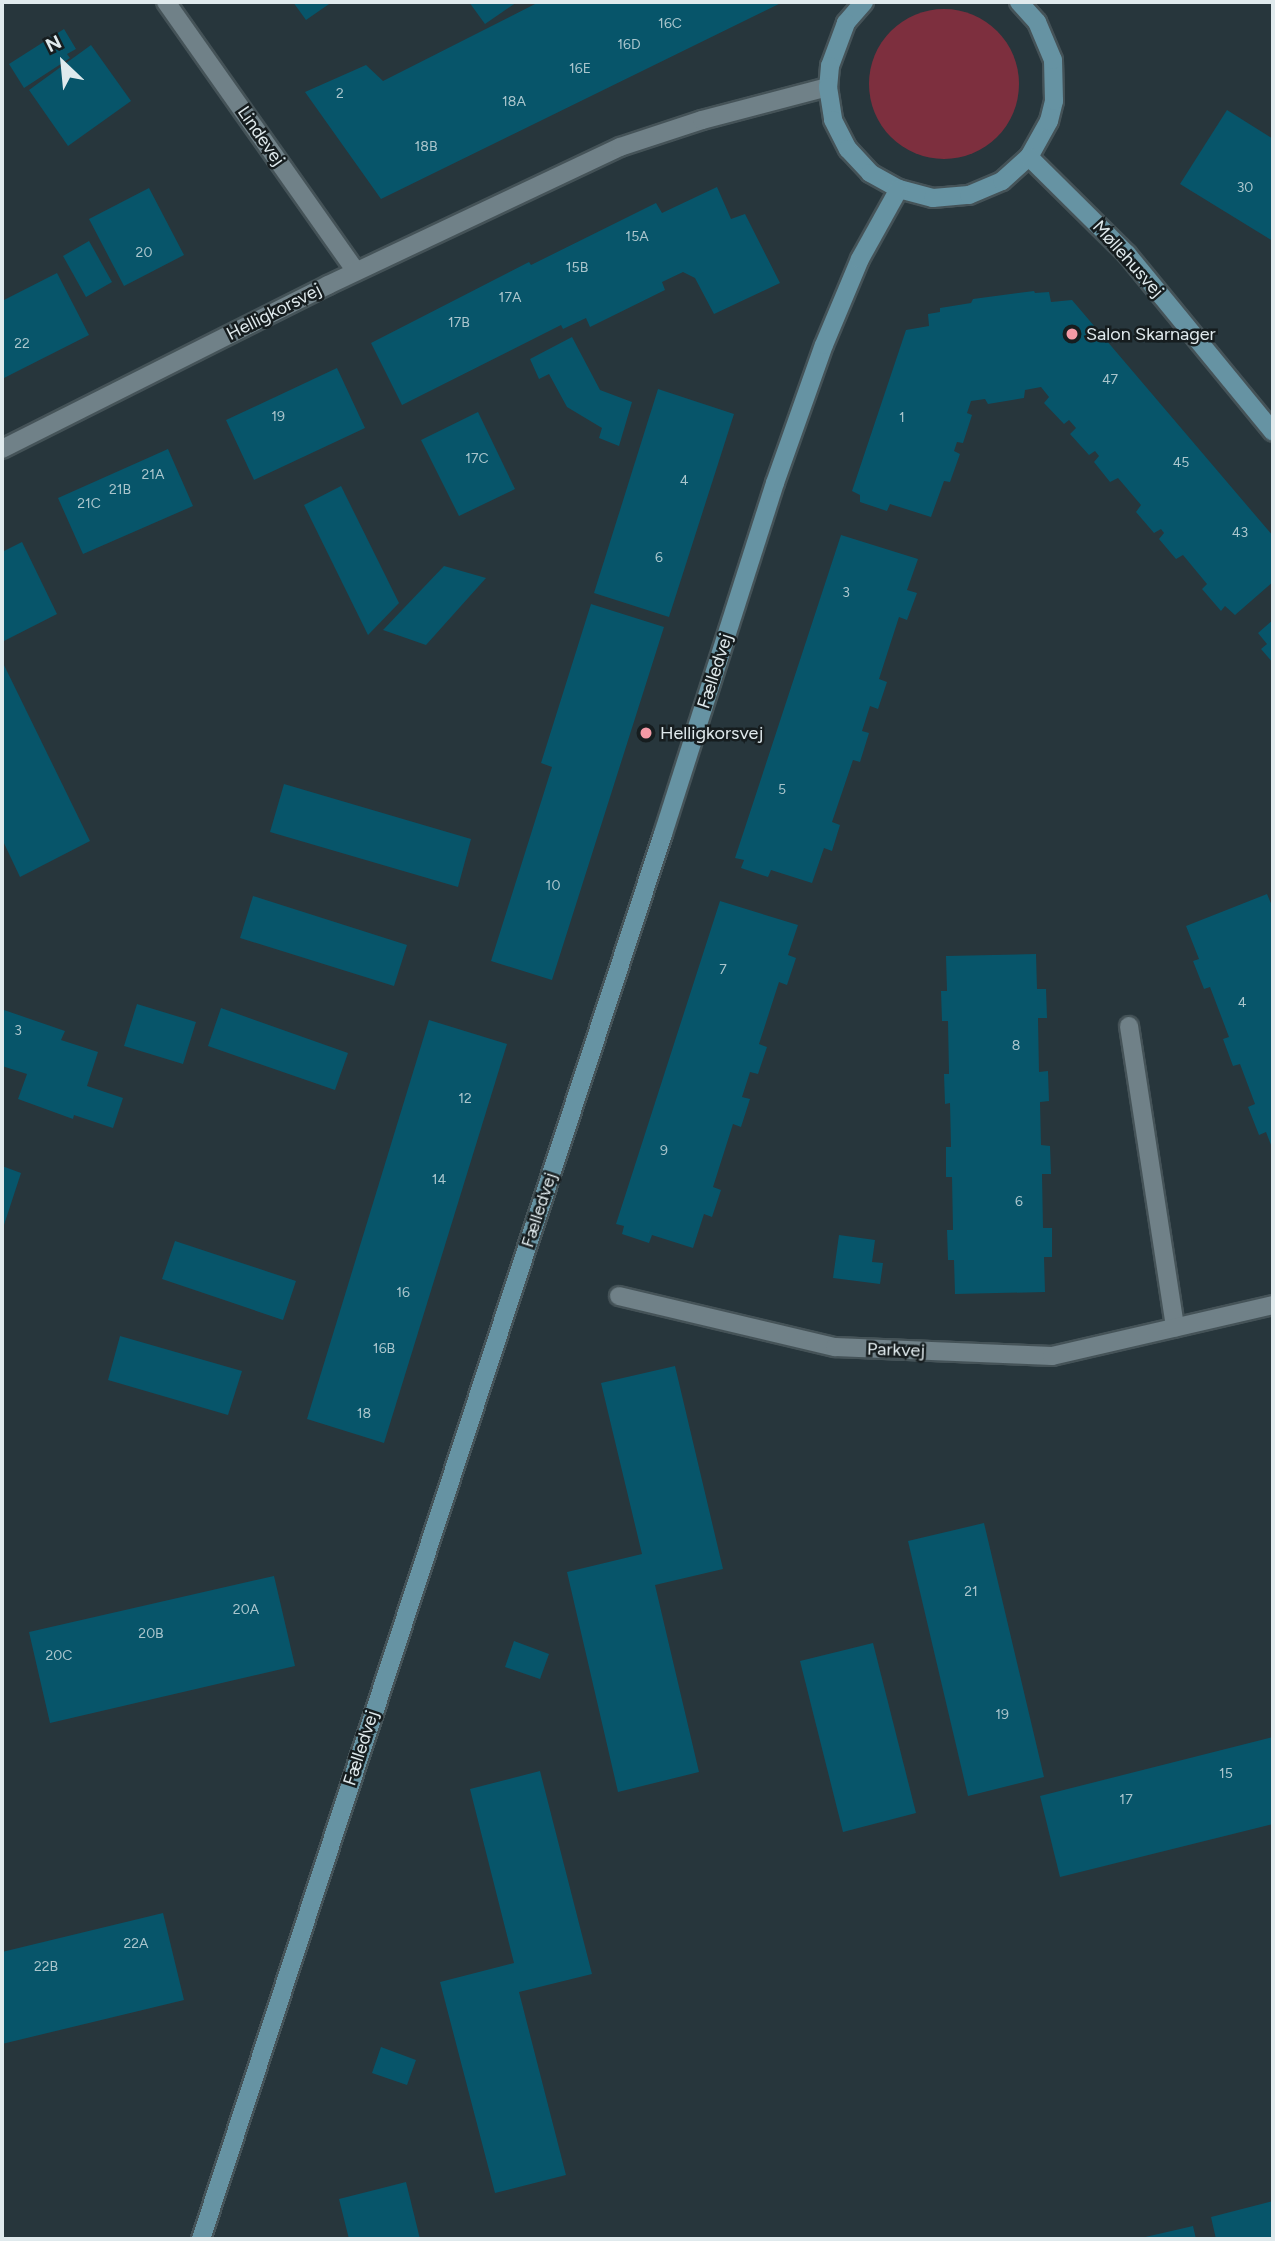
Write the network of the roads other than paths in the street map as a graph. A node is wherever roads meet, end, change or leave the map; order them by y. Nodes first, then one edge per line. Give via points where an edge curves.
1 (166, 2) edge
2 (864, 2) edge
3 (1025, 3) edge
4 (828, 87) junction
5 (1029, 157) junction
6 (898, 189) junction
7 (356, 271) junction
8 (1273, 432) edge
9 (2, 449) edge
10 (1129, 1026) dead end
11 (619, 1296) dead end
12 (1273, 1305) edge
13 (1175, 1328) junction
14 (201, 2239) edge

1 - 7 street, Lindevej
2 - 4 street via 836,44
3 - 5 street via 1047,41 1055,80 1049,121
4 - 6 street via 834,120 848,149 870,173
4 - 7 street, Helligkorsvej via 620,147
5 - 6 street via 1002,181 969,195 933,198
5 - 8 street, Møllehusvej via 1126,254
6 - 14 street, Fælledvej via 860,259 824,345 775,483
7 - 9 street, Helligkorsvej
10 - 13 street
11 - 13 street, Parkvej via 835,1348 1052,1356
12 - 13 street, Parkvej

